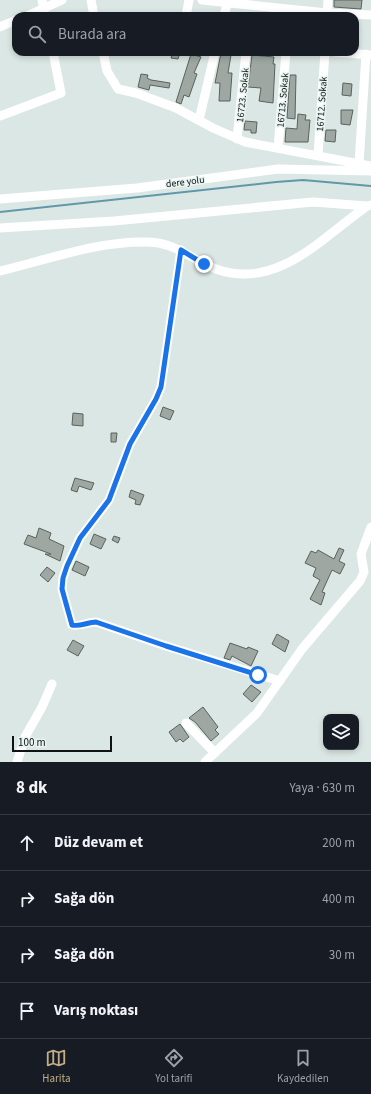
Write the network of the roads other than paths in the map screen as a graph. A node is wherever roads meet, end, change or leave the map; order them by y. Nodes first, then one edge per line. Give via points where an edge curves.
1 (62, 0) edge
2 (91, 0) edge
3 (189, 0) edge
4 (202, 0) edge
5 (328, 0) edge
6 (228, 2) edge
7 (43, 8) edge
8 (93, 12) edge
9 (187, 12) edge
10 (225, 12) edge
11 (310, 12) edge
12 (327, 12) edge
13 (359, 15) edge
14 (371, 15) edge
15 (12, 21) edge
16 (0, 25) edge
17 (368, 54) edge
18 (53, 56) edge
19 (104, 56) edge
20 (214, 56) edge
21 (246, 56) edge
22 (286, 56) edge
23 (325, 56) edge
24 (0, 116) edge
25 (199, 120) junction
26 (237, 139) junction
27 (278, 148) junction
28 (318, 156) junction
29 (359, 164) junction
30 (371, 166) edge
31 (371, 171) edge
32 (0, 199) edge
33 (369, 206) edge
34 (0, 228) edge
35 (181, 250) junction
36 (0, 270) edge
37 (371, 527) edge
38 (280, 681) junction
39 (52, 684) dead end
40 (186, 723) dead end
41 (215, 753) junction
42 (17, 762) edge
43 (205, 762) edge

1 - 7 street
2 - 8 street
3 - 9 street
4 - 6 street
5 - 12 street
6 - 10 street
6 - 11 street
13 - 14 street
15 - 16 street
17 - 29 street
18 - 24 street via 61,93
19 - 25 street via 107,71 118,89 158,101
20 - 25 street
21 - 26 street, 16723. Sokak
22 - 27 street, 16713. Sokak
23 - 28 street, 16712. Sokak
25 - 26 street
26 - 27 street
27 - 28 street
28 - 29 street
29 - 30 street
31 - 32 street, dere yolu via 278,169 137,188
33 - 34 street via 313,202 114,222
33 - 35 street via 346,220 308,252 293,261 262,272 226,272 204,264
35 - 36 street via 145,242 117,245
35 - 38 street via 161,387 130,444 109,500 80,538 67,566 62,589 72,625 96,622
37 - 38 street via 361,554 363,577 302,649
38 - 41 street via 257,712
39 - 42 street via 25,737
40 - 41 street
41 - 43 street

